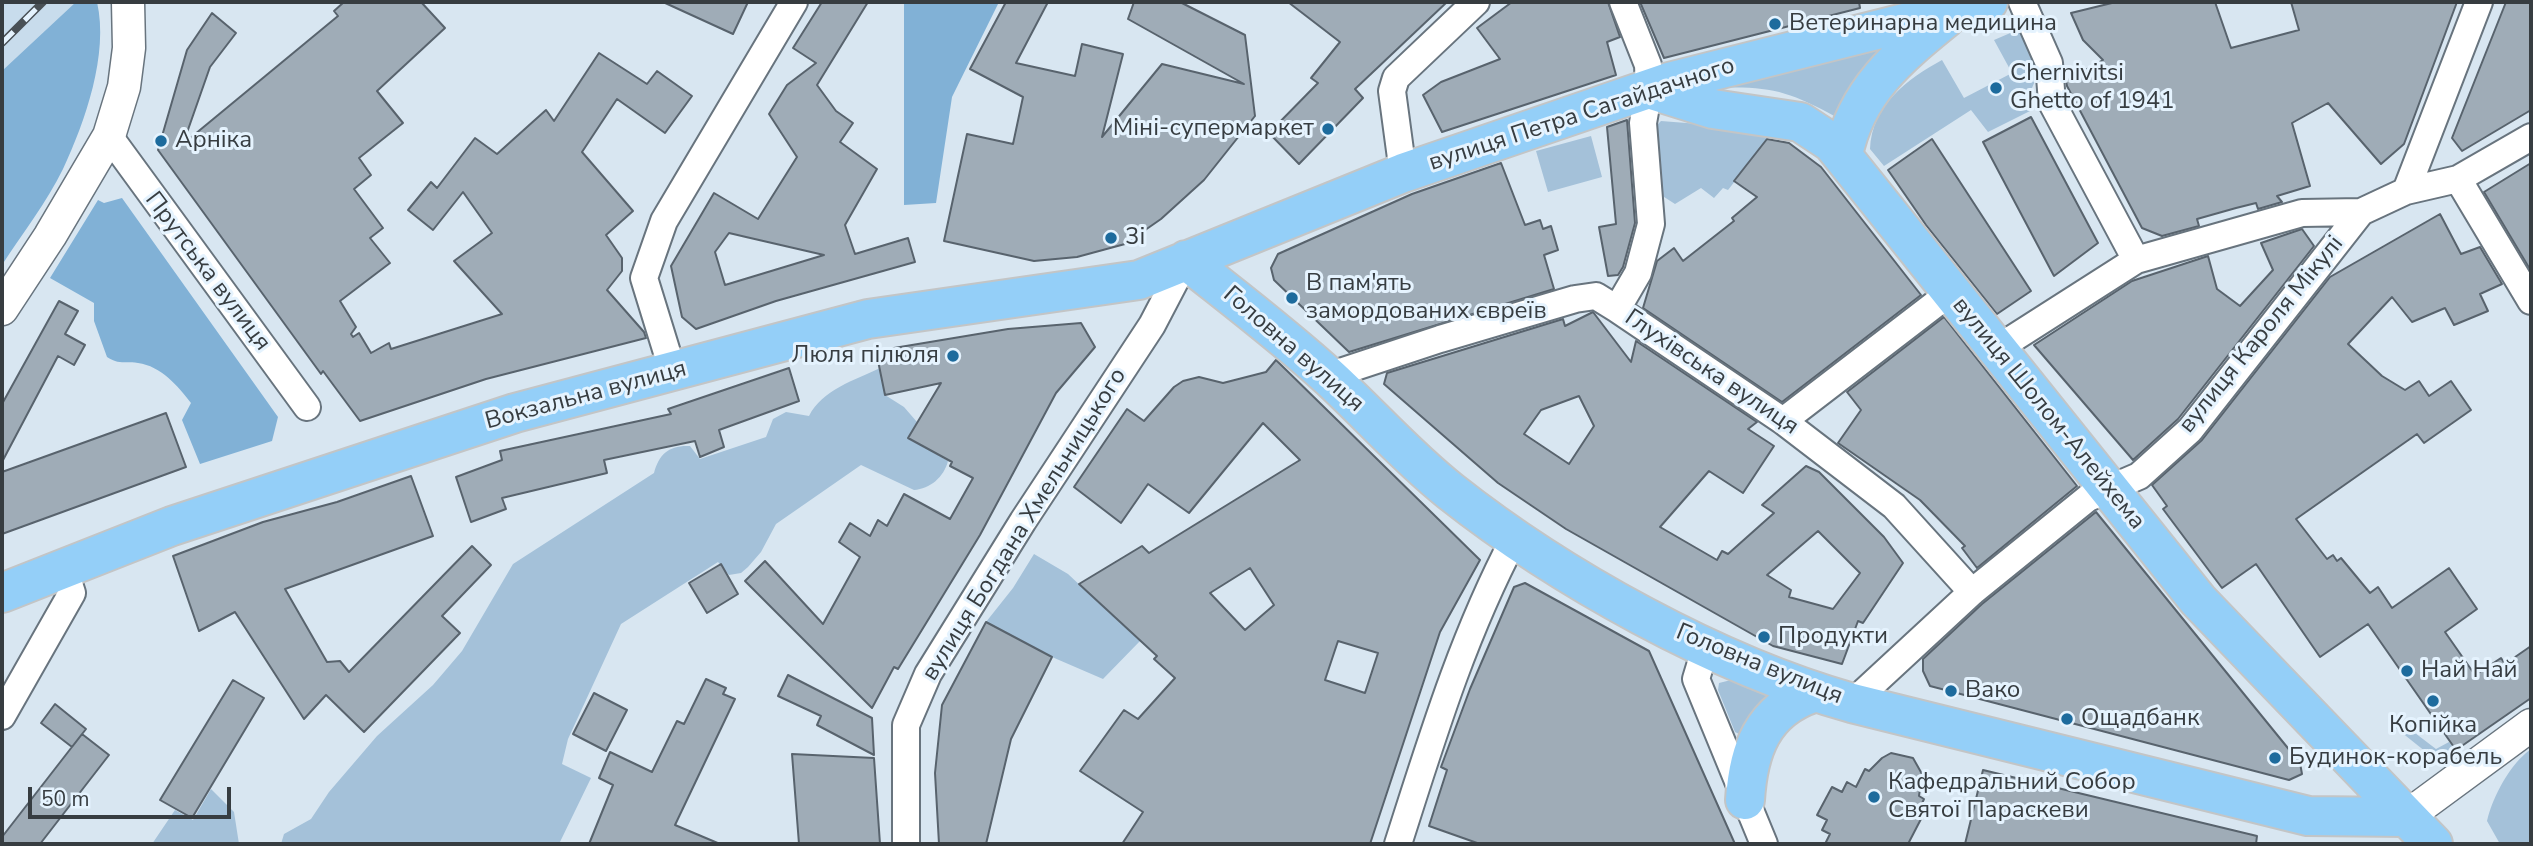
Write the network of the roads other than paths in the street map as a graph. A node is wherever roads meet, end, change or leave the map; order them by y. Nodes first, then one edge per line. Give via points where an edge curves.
1 (128, 2) edge
2 (794, 2) edge
3 (1476, 2) edge
4 (1623, 2) edge
5 (2022, 2) edge
6 (2479, 2) edge
7 (1971, 6) edge
8 (1649, 89) junction
9 (109, 136) junction
10 (2531, 137) edge
11 (1843, 155) junction
12 (1403, 173) junction
13 (2458, 179) junction
14 (2406, 191) junction
15 (2361, 212) junction
16 (1186, 260) junction
17 (2136, 260) junction
18 (1951, 292) junction
19 (2531, 301) edge
20 (2, 309) edge
21 (1617, 309) junction
22 (1996, 350) junction
23 (673, 372) junction
24 (1328, 376) junction
25 (307, 407) dead end
26 (1783, 421) junction
27 (2107, 490) junction
28 (1514, 539) junction
29 (64, 568) junction
30 (1972, 592) junction
31 (2, 593) edge
32 (1706, 646) junction
33 (1813, 693) junction
34 (1852, 703) junction
35 (2, 716) edge
36 (2531, 725) edge
37 (1745, 800) junction
38 (2406, 817) junction
39 (906, 844) edge
40 (1398, 844) edge
41 (1764, 844) edge
42 (2433, 844) edge

1 - 9 street via 124,87
2 - 23 street via 664,220 644,278
3 - 12 street via 1396,78 1392,91
4 - 8 street, Глухівська вулиця via 1648,65
5 - 17 street via 2049,62 2052,103
6 - 14 street
7 - 8 main road, вулиця Петра Сагайдачного
7 - 11 main road via 1889,65 1873,83 1852,121
8 - 11 main road, вулиця Шолом-Алейхема via 1713,108 1800,122
8 - 12 main road, вулиця Петра Сагайдачного
8 - 21 street, Глухівська вулиця via 1643,123 1651,224 1638,273
9 - 20 street
9 - 25 street, Прутська вулиця
10 - 13 street, вулиця Кароля Мікулі
11 - 18 main road, вулиця Шолом-Алейхема
12 - 16 main road, вулиця Петра Сагайдачного
13 - 14 street, вулиця Кароля Мікулі
13 - 19 street
14 - 15 street, вулиця Кароля Мікулі
15 - 17 street via 2302,213
15 - 27 street, вулиця Кароля Мікулі via 2190,429 2139,476
16 - 23 main road, Вокзальна вулиця via 1139,279 868,320
16 - 24 main road, Головна вулиця
16 - 39 street, вулиця Богдана Хмельницького via 1152,325 928,674 906,725
17 - 22 street
18 - 22 main road, вулиця Шолом-Алейхема
18 - 26 street
21 - 24 street via 1595,296 1575,299
21 - 26 street, Глухівська вулиця
22 - 27 main road, вулиця Шолом-Алейхема
23 - 29 main road, Вокзальна вулиця via 515,412 172,526
24 - 28 main road, Головна вулиця via 1448,489
26 - 30 street, Глухівська вулиця via 1894,506
27 - 30 street, вулиця Кароля Мікулі via 2088,498
27 - 38 main road, вулиця Шолом-Алейхема via 2198,600
28 - 32 main road, Головна вулиця via 1677,634
28 - 40 street via 1454,669
29 - 31 main road, Вокзальна вулиця
29 - 35 street via 72,593
30 - 34 street, вулиця Кароля Мікулі
32 - 33 main road, Головна вулиця
32 - 37 street via 1696,680
33 - 34 main road, Головна вулиця
33 - 37 main road via 1781,711 1761,735 1747,767
34 - 38 main road, Головна вулиця via 2308,816
36 - 38 street
37 - 41 street
38 - 42 main road

